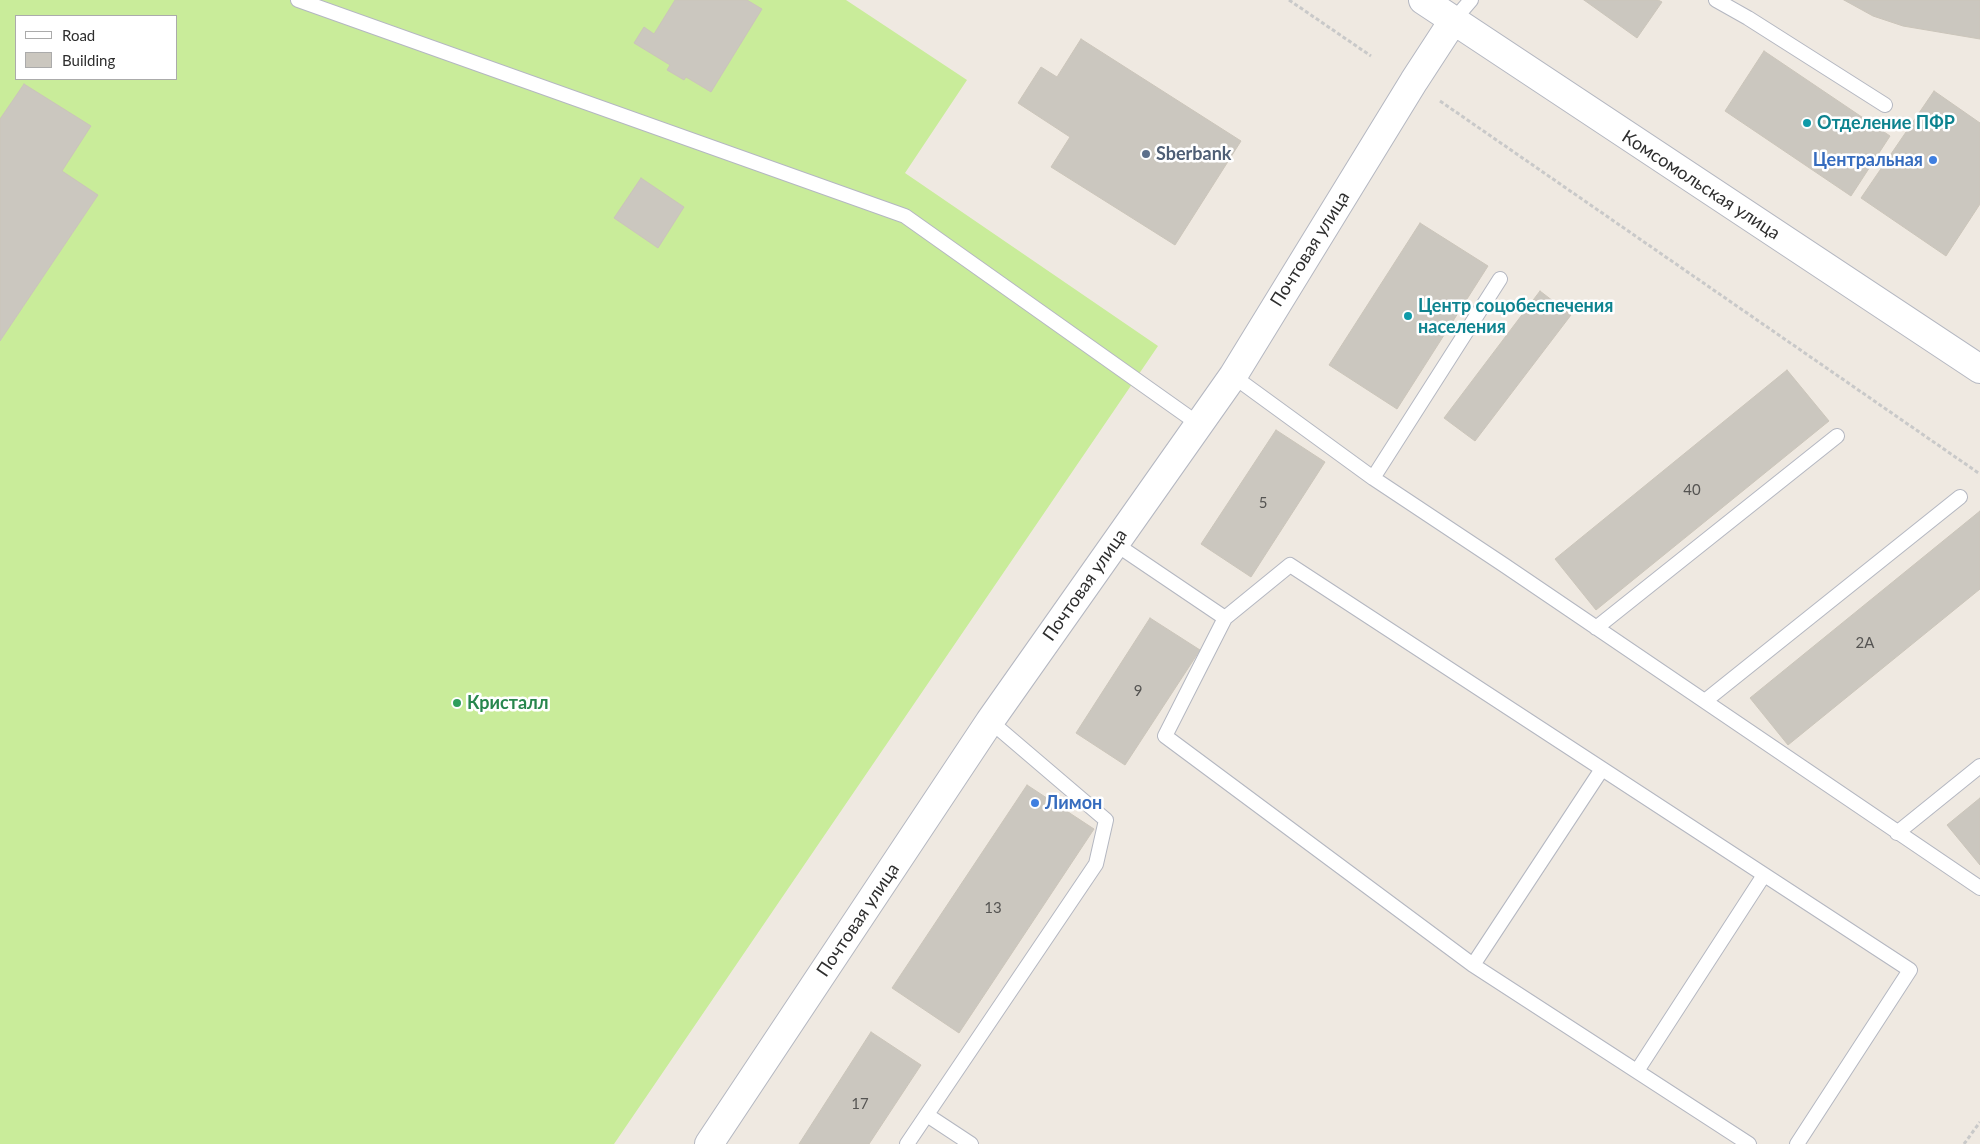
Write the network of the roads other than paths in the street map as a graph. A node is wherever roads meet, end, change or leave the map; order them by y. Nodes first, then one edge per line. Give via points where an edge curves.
1 (298, 0) edge
2 (1423, 0) edge
3 (1470, 0) edge
4 (1716, 0) edge
5 (1453, 21) junction
6 (1885, 105) dead end
7 (1500, 279) dead end
8 (1980, 369) edge
9 (1232, 376) junction
10 (1200, 425) junction
11 (1836, 436) dead end
12 (1373, 478) junction
13 (1960, 497) dead end
14 (1114, 543) junction
15 (1225, 618) junction
16 (1596, 628) junction
17 (1705, 701) junction
18 (990, 721) junction
19 (1980, 766) edge
20 (1602, 769) junction
21 (1897, 833) junction
22 (1764, 874) junction
23 (1980, 888) edge
24 (1473, 965) junction
25 (1637, 1071) junction
26 (927, 1115) junction
27 (709, 1144) edge
28 (907, 1144) edge
29 (971, 1144) edge
30 (1749, 1144) edge
31 (1797, 1144) edge

1 - 10 lane via 905,216
2 - 5 street, Комсомольская улица
3 - 5 lane
4 - 6 lane
5 - 8 street, Комсомольская улица
5 - 9 street, Почтовая улица
7 - 12 lane
9 - 10 street, Почтовая улица
9 - 12 lane
10 - 14 street, Почтовая улица
11 - 16 lane
12 - 16 lane
13 - 17 lane
14 - 15 lane
14 - 18 street, Почтовая улица
15 - 20 lane via 1290,564
15 - 24 lane via 1165,736
16 - 17 lane
17 - 21 lane
18 - 26 lane via 1106,820 1096,864
18 - 27 street, Почтовая улица
19 - 21 lane
20 - 22 lane
20 - 24 lane
21 - 23 lane
22 - 25 lane
22 - 31 lane via 1910,970
24 - 25 lane
25 - 30 lane
26 - 28 lane
26 - 29 lane

